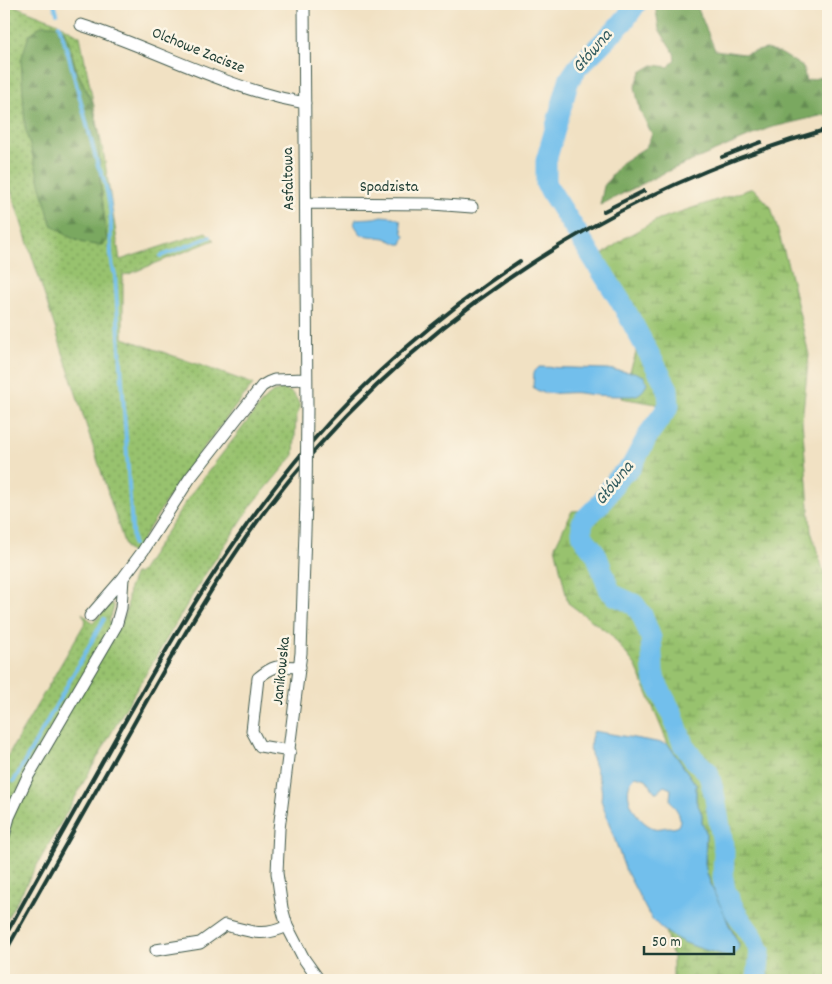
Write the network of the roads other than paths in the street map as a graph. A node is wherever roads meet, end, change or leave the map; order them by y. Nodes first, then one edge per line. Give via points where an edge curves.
1 (304, 4) edge
2 (81, 25) dead end
3 (305, 103) junction
4 (306, 204) junction
5 (472, 207) dead end
6 (306, 354) joint
7 (306, 379) junction
8 (123, 578) junction
9 (90, 616) dead end
10 (300, 666) junction
11 (290, 751) junction
12 (4, 836) edge
13 (287, 926) junction
14 (156, 950) dead end
15 (319, 980) edge

1 - 3 street, Asfaltowa
2 - 3 street, Olchowe Zacisze via 249,89
3 - 4 street, Asfaltowa
4 - 5 street, Spadzista
4 - 6 street, Asfaltowa
6 - 7 street, Janikowska
7 - 8 street via 274,380 262,386 190,478
7 - 10 street, Janikowska, bridge via 306,501
8 - 9 street
8 - 12 street via 116,626 27,778 9,816
10 - 11 street, Janikowska
10 - 11 street via 270,668 258,678 252,731 260,746
11 - 13 street, Janikowska via 277,852 279,892
13 - 14 street via 265,934 225,925 200,943
13 - 15 street, Janikowska

